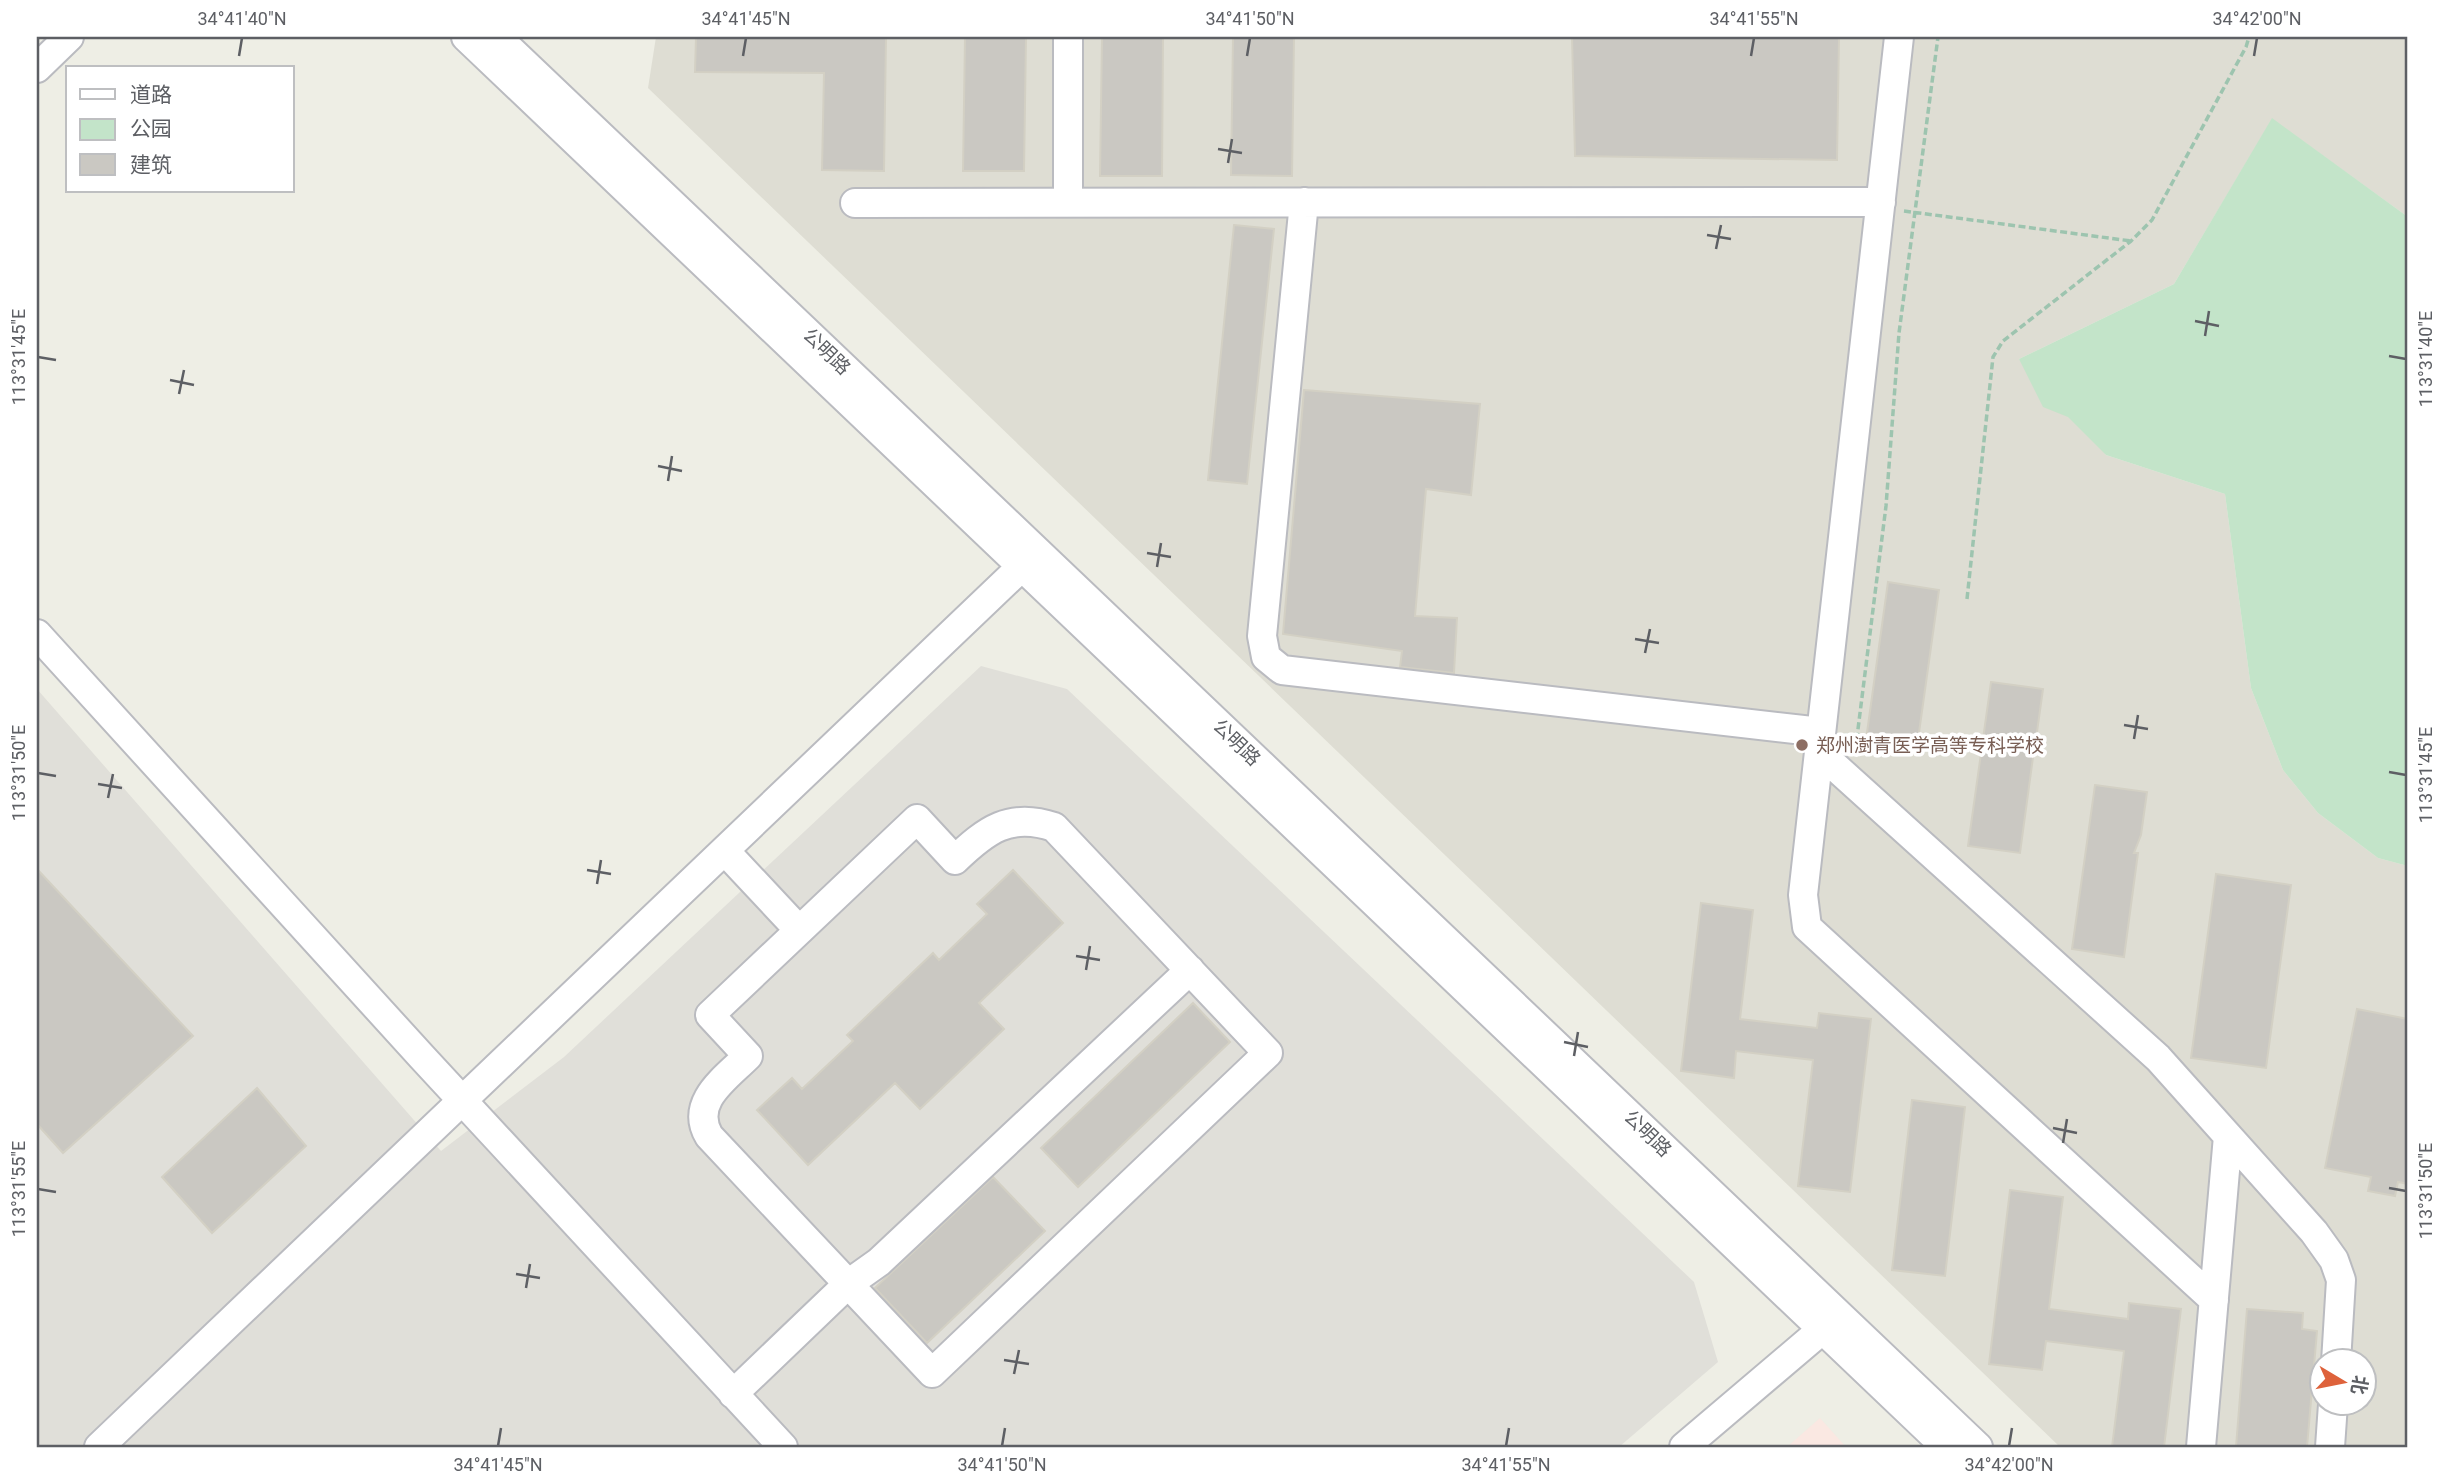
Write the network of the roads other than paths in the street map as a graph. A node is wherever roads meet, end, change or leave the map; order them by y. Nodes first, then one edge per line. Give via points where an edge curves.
1 (69, 37) edge
2 (466, 37) edge
3 (498, 37) edge
4 (1068, 37) edge
5 (1899, 37) edge
6 (37, 68) edge
7 (855, 202) dead end
8 (1068, 202) junction
9 (1304, 202) junction
10 (1880, 205) junction
11 (1029, 560) junction
12 (37, 634) edge
13 (1820, 742) junction
14 (725, 851) junction
15 (799, 930) junction
16 (1190, 970) junction
17 (463, 1102) junction
18 (2228, 1136) junction
19 (848, 1284) junction
20 (2214, 1300) junction
21 (1831, 1323) junction
22 (2337, 1348) edge
23 (733, 1394) junction
24 (2332, 1418) edge
25 (99, 1447) edge
26 (783, 1447) edge
27 (1685, 1447) edge
28 (1946, 1447) edge
29 (1978, 1447) edge
30 (2201, 1447) edge
31 (2330, 1447) edge

1 - 6 street
2 - 11 street, 公明路
3 - 11 street, 公明路
4 - 8 street
5 - 10 street
7 - 8 street
8 - 9 street
9 - 10 street
9 - 13 street via 1262,636 1266,657 1282,670
10 - 13 street
11 - 14 street
11 - 21 street, 公明路
12 - 17 street
13 - 18 street via 2158,1058
13 - 20 street via 1803,895 1807,927
14 - 15 street
14 - 17 street
15 - 16 street via 917,819 955,860 982,834 1010,823 1040,822 1054,827
15 - 19 street via 710,1016 748,1056 708,1095 702,1119 709,1136
16 - 19 street via 879,1262
16 - 19 street via 1268,1054 932,1373
17 - 23 street
17 - 25 street
18 - 20 street
18 - 22 street via 2314,1232 2334,1261 2341,1280
19 - 23 street
20 - 30 street
21 - 27 street
21 - 28 street, 公明路
21 - 29 street, 公明路
23 - 26 street
24 - 31 street

